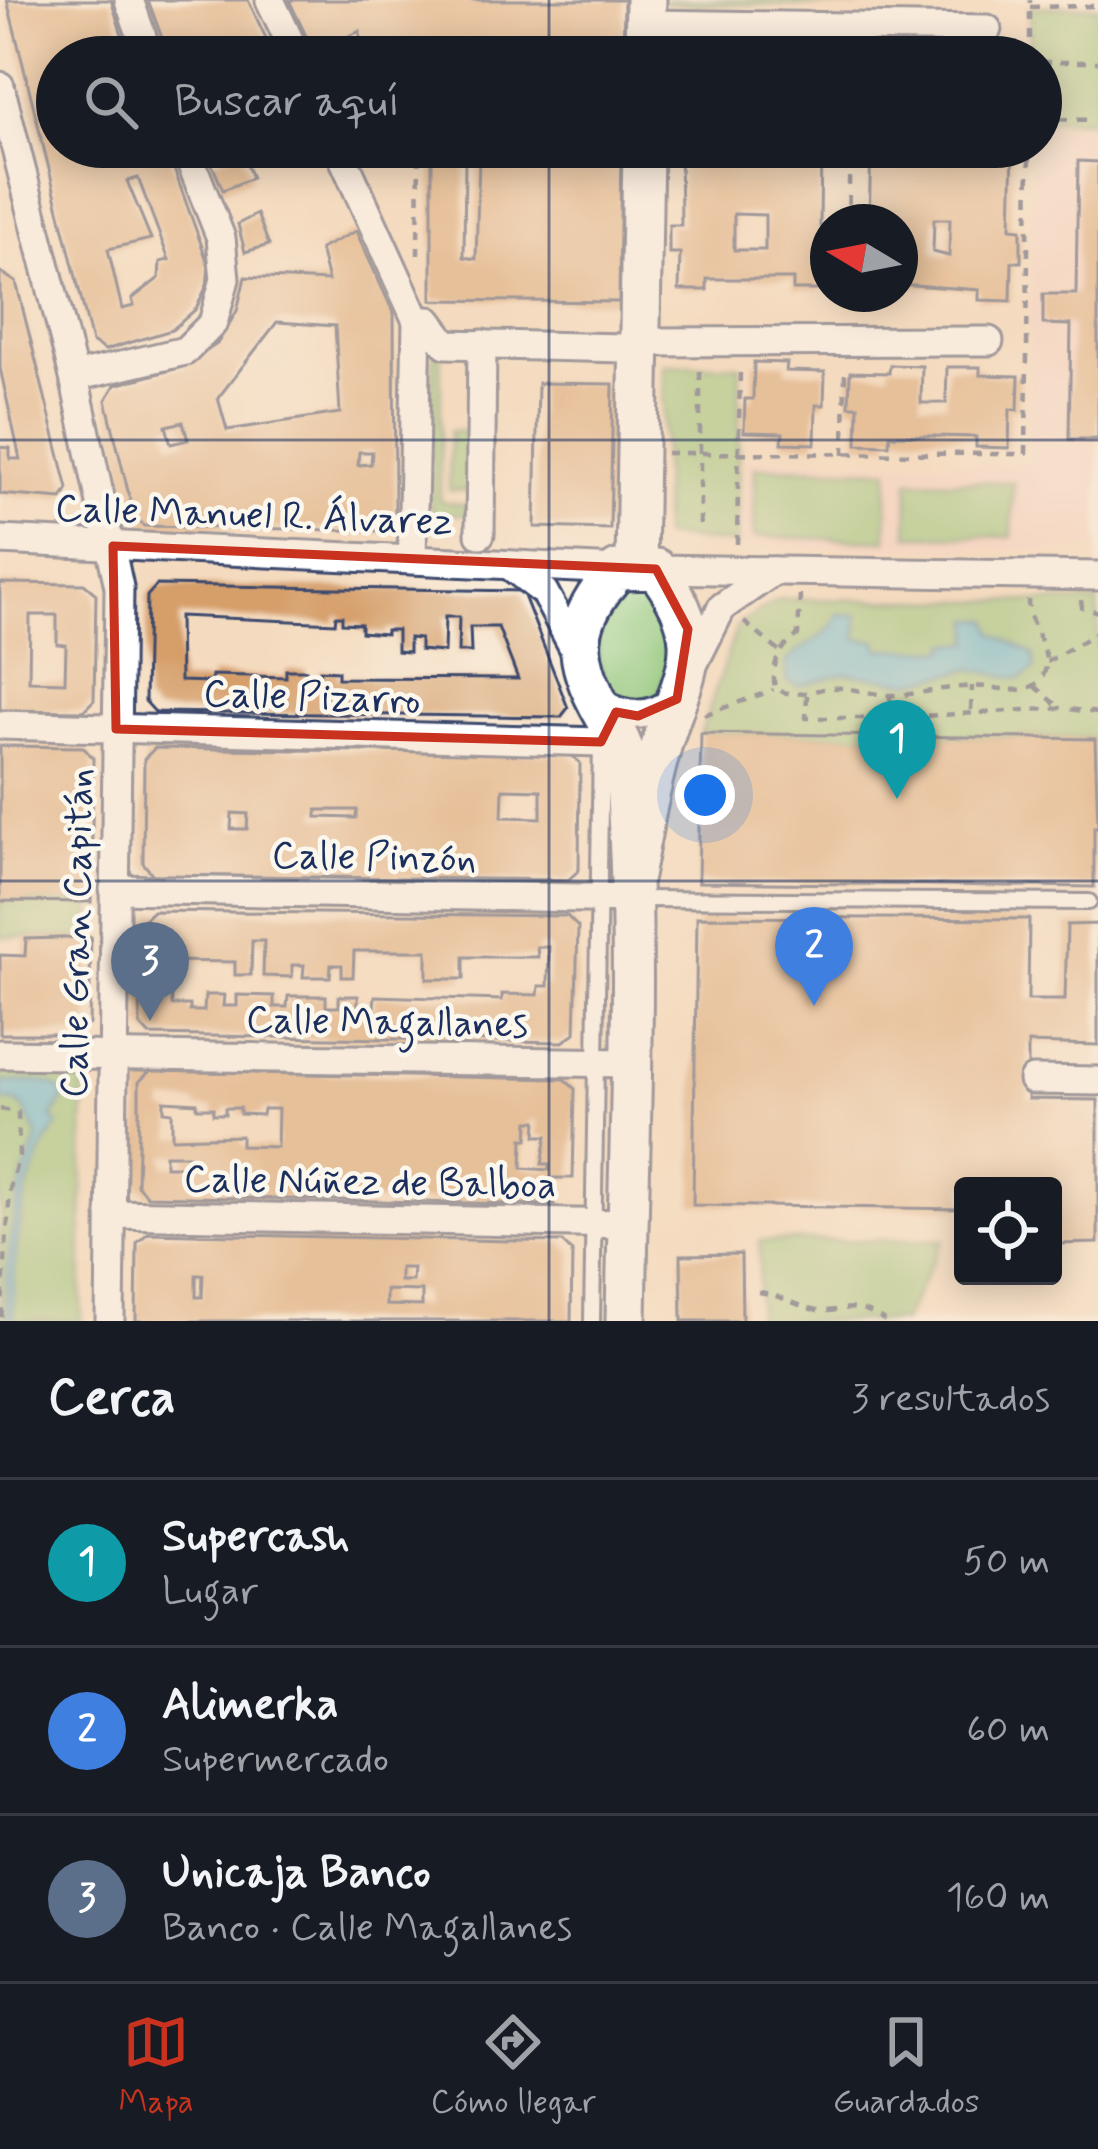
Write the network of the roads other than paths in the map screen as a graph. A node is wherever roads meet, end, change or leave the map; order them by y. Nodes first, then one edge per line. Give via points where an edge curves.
1 (129, 0) edge
2 (270, 0) edge
3 (645, 27) edge
4 (987, 29) dead end
5 (142, 36) edge
6 (287, 36) edge
7 (0, 86) edge
8 (193, 168) edge
9 (348, 168) edge
10 (642, 168) edge
11 (417, 321) junction
12 (988, 341) dead end
13 (482, 344) junction
14 (632, 345) junction
15 (74, 377) junction
16 (480, 534) dead end
17 (0, 540) edge
18 (113, 546) junction
19 (412, 559) junction
20 (506, 562) junction
21 (637, 569) junction
22 (774, 571) junction
23 (1098, 576) edge
24 (579, 657) junction
25 (686, 697) junction
26 (602, 722) junction
27 (0, 725) edge
28 (116, 728) junction
29 (114, 889) junction
30 (621, 891) junction
31 (1089, 902) dead end
32 (0, 1054) edge
33 (113, 1056) junction
34 (613, 1063) junction
35 (1034, 1080) dead end
36 (1098, 1081) edge
37 (111, 1214) junction
38 (610, 1224) junction
39 (110, 1321) edge
40 (592, 1321) edge
41 (626, 1321) edge

1 - 5 street
2 - 6 street
3 - 4 street
7 - 15 street, Calle Gran Capitán
8 - 15 street via 221,238 225,279 213,323 185,351
9 - 11 street
10 - 14 street
11 - 13 street via 429,322 446,344
11 - 19 street
12 - 14 street
13 - 14 street
13 - 16 street
14 - 21 street
15 - 18 street, Calle Gran Capitán
17 - 18 street, Calle Manuel R. Álvarez
18 - 19 street, Calle Manuel R. Álvarez
18 - 28 street, Calle Gran Capitán
19 - 20 street, Calle Manuel R. Álvarez
20 - 21 street, Calle Manuel R. Álvarez
20 - 24 street via 544,592
21 - 22 street, Calle Manuel R. Álvarez
21 - 24 street via 588,609
21 - 25 street via 686,618
22 - 23 street, Calle Manuel R. Álvarez
22 - 25 street via 722,607
24 - 26 street
25 - 26 street via 658,712 615,712
25 - 30 street via 659,753
26 - 28 street, Calle Pizarro
26 - 30 street via 623,748
27 - 28 street, Calle Pizarro
28 - 29 street, Calle Gran Capitán
29 - 30 street, Calle Pinzón
29 - 33 street, Calle Gran Capitán
30 - 31 lane
30 - 34 street
32 - 33 street, Calle Magallanes
33 - 34 street, Calle Magallanes
33 - 37 street, Calle Gran Capitán
34 - 38 street
35 - 36 street
37 - 38 street, Calle Núñez de Balboa
37 - 39 street, Calle Gran Capitán
38 - 40 lane
38 - 41 street

